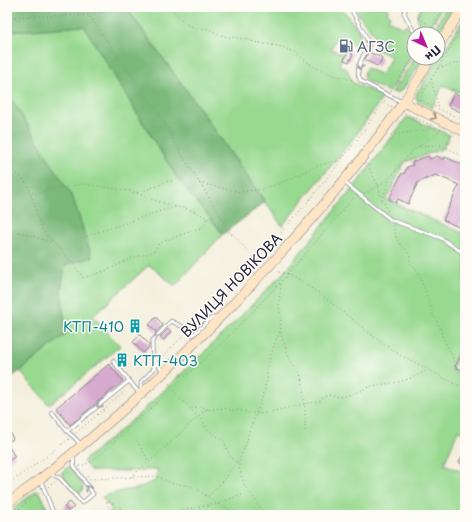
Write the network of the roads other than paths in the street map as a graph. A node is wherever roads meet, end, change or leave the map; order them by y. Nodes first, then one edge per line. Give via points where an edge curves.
1 (350, 7) edge
2 (406, 7) edge
3 (463, 7) edge
4 (411, 26) edge
5 (446, 35) edge
6 (426, 66) edge
7 (400, 106) junction
8 (462, 128) edge
9 (343, 181) junction
10 (465, 250) edge
11 (195, 338) junction
12 (113, 361) dead end
13 (156, 363) junction
14 (164, 372) junction
15 (129, 380) junction
16 (141, 394) junction
17 (52, 412) dead end
18 (67, 431) junction
19 (81, 446) junction
20 (73, 452) junction
21 (49, 473) junction
22 (41, 480) junction
23 (7, 505) edge
24 (12, 514) edge
25 (54, 515) edge

1 -> 7 lane via 366,35 368,44 358,68 358,77
2 - 4 lane via 404,13
3 - 5 main road
6 - 7 main road, ВУЛИЦЯ НОВІКОВА
7 -> 8 main road via 415,108
7 - 9 main road, ВУЛИЦЯ НОВІКОВА
9 - 10 lane via 391,220 441,238 460,251
9 - 11 main road, ВУЛИЦЯ НОВІКОВА via 309,223 221,317
11 -> 13 lane via 189,330 171,321 152,341 152,354
11 - 14 main road, ВУЛИЦЯ НОВІКОВА
12 - 15 lane
13 - 14 lane
13 - 16 lane via 141,382
14 - 16 main road, ВУЛИЦЯ НОВІКОВА
15 - 16 lane
15 -> 18 lane
16 - 19 main road, ВУЛИЦЯ НОВІКОВА
17 - 18 lane
18 - 19 lane
19 - 20 main road, ВУЛИЦЯ НОВІКОВА
20 - 21 main road, ВУЛИЦЯ НОВІКОВА
21 -> 20 lane via 60,478 82,503 93,494 74,466
21 - 22 main road, ВУЛИЦЯ НОВІКОВА
22 - 23 main road, ВУЛИЦЯ НОВІКОВА
22 - 25 lane
23 - 24 lane

